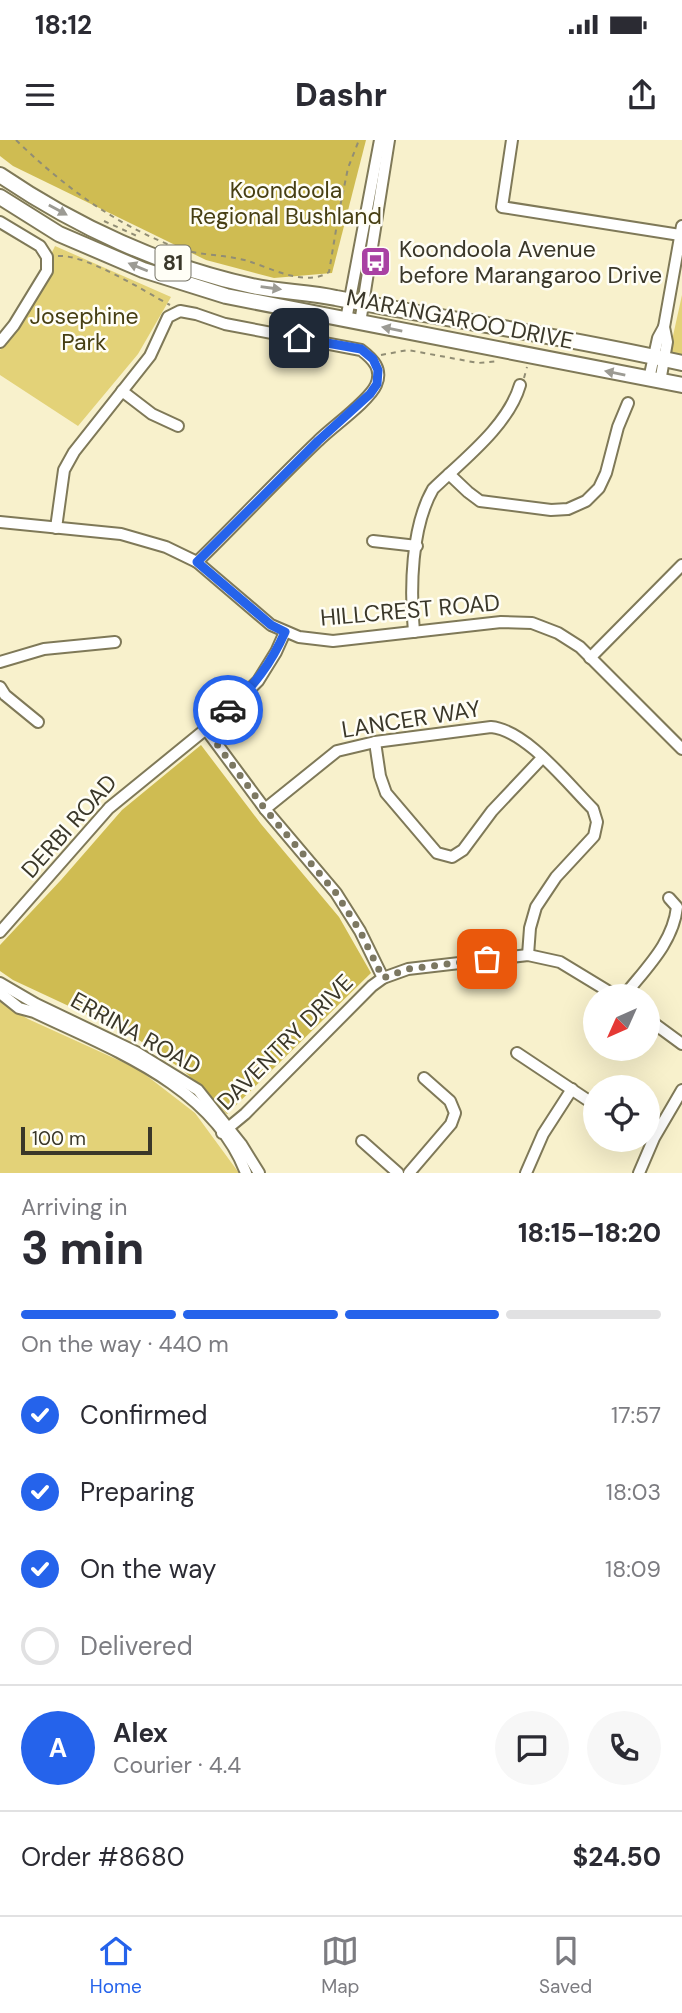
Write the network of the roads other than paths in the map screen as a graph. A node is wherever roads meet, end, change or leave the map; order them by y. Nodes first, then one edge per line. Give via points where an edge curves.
1 (380, 140) edge
2 (389, 140) edge
3 (512, 140) edge
4 (0, 175) edge
5 (0, 197) edge
6 (0, 222) edge
7 (681, 230) edge
8 (356, 301) junction
9 (353, 322) junction
10 (0, 342) edge
11 (659, 358) junction
12 (682, 363) edge
13 (654, 380) junction
14 (520, 385) dead end
15 (682, 385) edge
16 (122, 391) junction
17 (628, 403) dead end
18 (178, 426) dead end
19 (449, 474) junction
20 (0, 522) edge
21 (56, 528) junction
22 (373, 541) dead end
23 (416, 546) junction
24 (197, 562) junction
25 (682, 565) edge
26 (285, 632) junction
27 (414, 632) junction
28 (115, 642) dead end
29 (590, 658) junction
30 (0, 662) edge
31 (0, 687) edge
32 (38, 723) dead end
33 (205, 728) junction
34 (375, 742) junction
35 (682, 749) edge
36 (542, 758) junction
37 (265, 809) junction
38 (669, 898) dead end
39 (0, 932) edge
40 (528, 955) junction
41 (383, 978) junction
42 (0, 983) edge
43 (596, 984) edge
44 (633, 984) edge
45 (0, 993) edge
46 (660, 1027) edge
47 (682, 1044) edge
48 (517, 1053) dead end
49 (424, 1078) dead end
50 (572, 1089) junction
51 (682, 1090) edge
52 (583, 1097) edge
53 (660, 1123) edge
54 (225, 1130) junction
55 (362, 1141) dead end
56 (646, 1152) edge
57 (246, 1173) edge
58 (259, 1173) edge
59 (398, 1173) edge
60 (409, 1173) edge
61 (526, 1173) edge
62 (639, 1173) edge

1 - 8 street
2 - 8 street
3 - 7 street via 502,207
4 -> 8 main road, MARANGAROO DRIVE / 81 via 87,226 174,263 252,286
9 -> 5 main road, MARANGAROO DRIVE / 81 via 226,296 143,270 59,234
6 - 10 street via 40,246 47,257 47,271
7 - 11 street via 664,327 658,338
8 - 9 street
8 - 11 main road, MARANGAROO DRIVE / 81
13 -> 9 main road, MARANGAROO DRIVE / 81
11 - 12 main road, MARANGAROO DRIVE / 81
11 - 13 street
13 - 15 main road, MARANGAROO DRIVE / 81
14 - 19 street via 505,417
16 - 18 street via 152,414
16 - 21 street via 64,470
16 - 24 street via 150,356 168,317 180,311 361,349 378,370 370,394
17 - 19 street via 599,488 568,509 480,501
19 - 23 street via 425,502
20 - 21 street, HILLCREST ROAD
21 - 24 street, HILLCREST ROAD via 121,534
22 - 23 street
23 - 27 street
24 - 26 street, HILLCREST ROAD
25 - 29 street
26 - 27 street, HILLCREST ROAD via 333,641
26 - 33 street, DERBI ROAD via 258,681
27 - 29 street, HILLCREST ROAD via 532,623 558,633
28 - 30 street via 44,649
29 - 35 street, HILLCREST ROAD
31 - 32 street
33 - 37 street
33 - 39 street, DERBI ROAD via 108,808
34 - 36 street, LANCER WAY via 503,728 522,738
34 - 36 street via 386,793 437,853 452,858
34 - 37 street, LANCER WAY via 337,751
36 - 40 street, LANCER WAY via 593,809 597,822 594,836 536,907
37 - 41 street via 336,893
38 - 44 street via 677,907 675,925
40 - 41 street, DAVENTRY DRIVE via 408,969
40 - 43 street, DAVENTRY DRIVE via 560,962
41 - 54 street, DAVENTRY DRIVE
42 - 54 street, ERRINA ROAD via 153,1061 198,1090
45 - 54 street, ERRINA ROAD via 19,1008 156,1073
46 - 47 street
48 - 50 street
49 - 60 street via 450,1101 455,1113 452,1124
50 - 52 street
50 - 61 street via 543,1134
51 - 53 street
54 - 57 street, ERRINA ROAD
54 - 58 street, ERRINA ROAD via 241,1144
55 - 59 street
56 - 62 street

